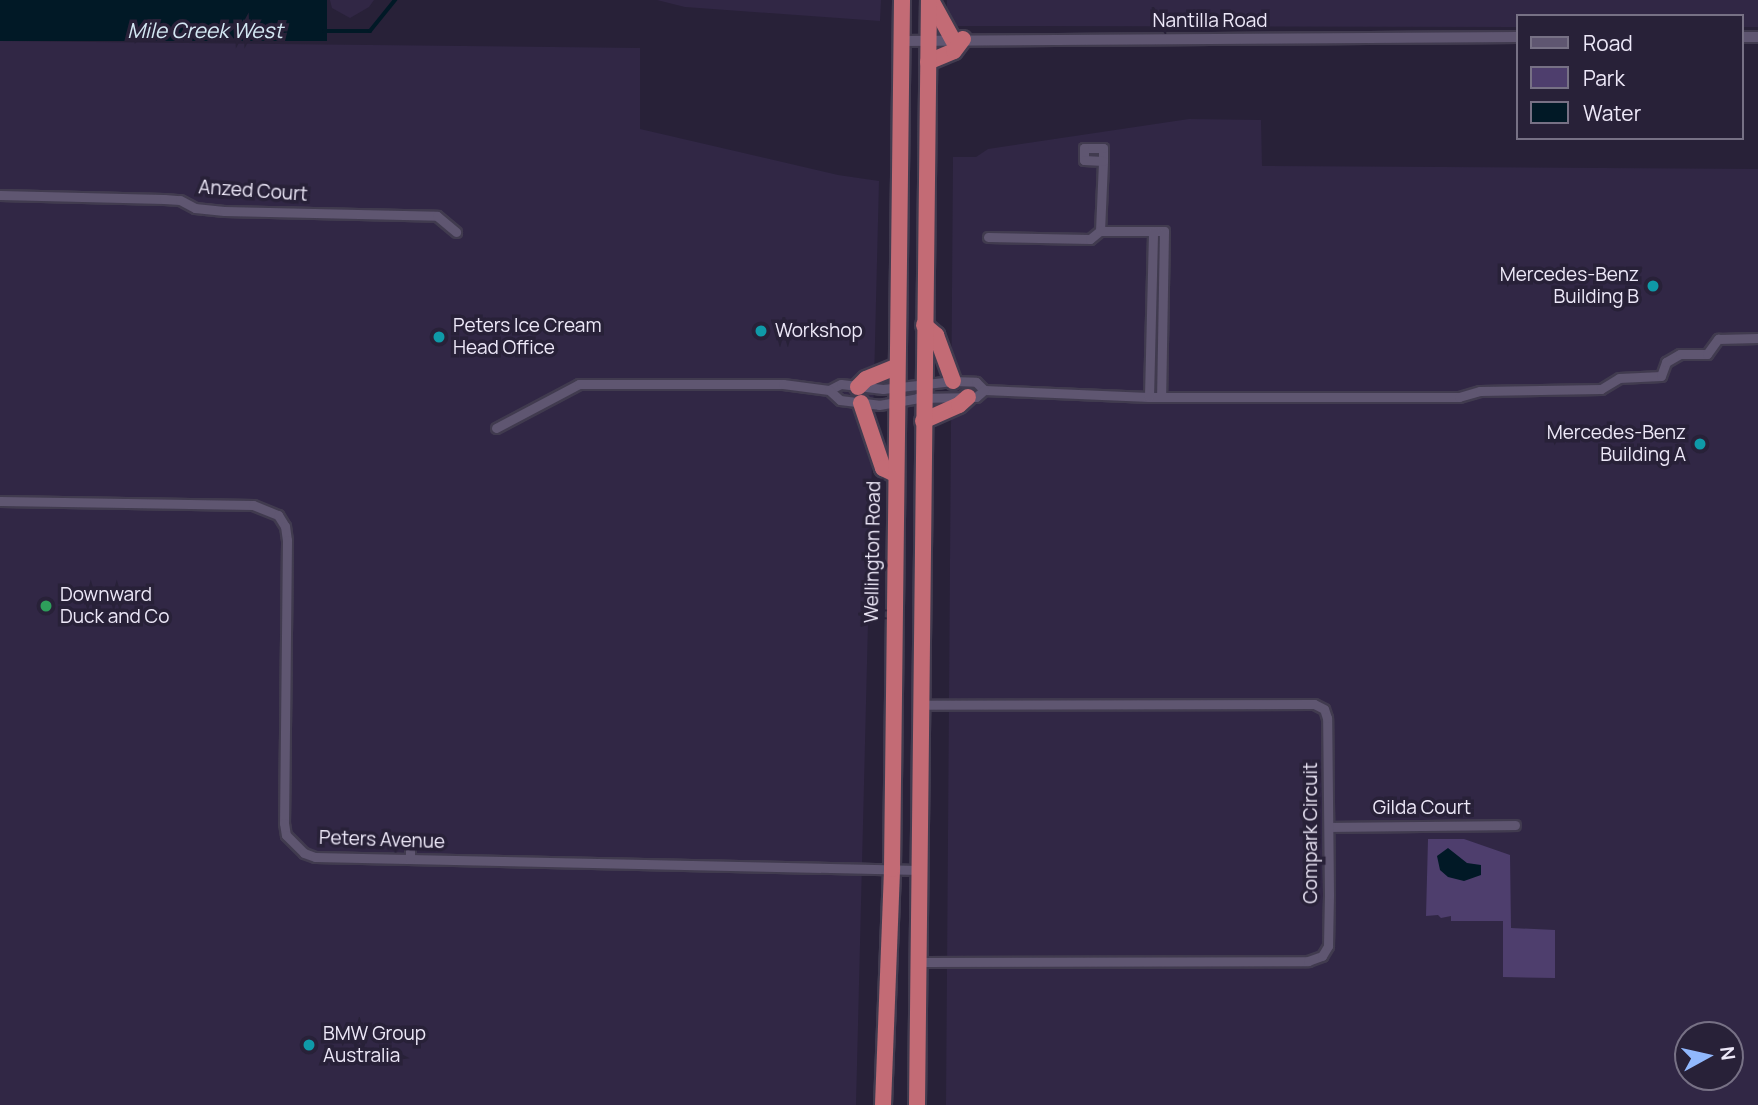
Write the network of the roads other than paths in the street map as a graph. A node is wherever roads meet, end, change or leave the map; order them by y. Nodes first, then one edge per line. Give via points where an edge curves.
1 (902, 0) edge
2 (930, 0) edge
3 (1516, 37) edge
4 (958, 40) junction
5 (901, 41) junction
6 (929, 41) junction
7 (928, 62) junction
8 (1103, 161) dead end
9 (0, 195) edge
10 (1100, 231) junction
11 (1153, 231) junction
12 (456, 232) dead end
13 (988, 237) dead end
14 (924, 325) junction
15 (1758, 338) edge
16 (896, 367) junction
17 (953, 381) junction
18 (829, 390) junction
19 (923, 390) junction
20 (984, 390) junction
21 (860, 395) junction
22 (895, 396) junction
23 (968, 397) junction
24 (1149, 397) junction
25 (1161, 397) junction
26 (923, 421) junction
27 (496, 429) dead end
28 (895, 474) junction
29 (0, 501) edge
30 (920, 705) junction
31 (1515, 825) dead end
32 (1329, 827) junction
33 (410, 844) dead end
34 (410, 859) junction
35 (892, 869) junction
36 (919, 870) junction
37 (918, 962) junction
38 (883, 1105) edge
39 (917, 1105) edge

1 - 5 highway, Wellington Road
2 - 4 highway
2 - 6 highway
3 - 4 street, Nantilla Road
4 - 6 street, Nantilla Road
4 - 7 highway via 954,51
5 - 6 street, Nantilla Road
5 - 16 highway, Wellington Road
6 - 7 highway
7 - 14 highway
8 - 10 street
9 - 12 street, Anzed Court via 180,200 195,208 224,211 437,216
10 - 11 street
10 - 13 street via 1090,239
11 - 24 street
11 - 25 street via 1164,231
14 - 17 highway via 936,335
14 - 19 highway
15 - 25 street via 1718,339 1707,354 1680,354 1666,362 1661,376 1619,378 1601,388 1480,391 1459,397
16 - 21 highway via 866,379
16 - 22 highway, Wellington Road
17 - 19 street
17 - 20 street via 976,382
18 - 21 street via 841,384
18 - 21 street via 840,400
18 - 27 street via 740,382 579,384
19 - 22 street
19 - 22 street
19 - 23 street
19 - 26 highway
20 - 23 street
20 - 24 street
21 - 22 street
21 - 22 street
21 - 28 highway via 883,468
22 - 28 highway, Wellington Road
23 - 26 highway
24 - 25 street
26 - 30 highway
28 - 35 highway, Wellington Road
29 - 34 street, Peters Avenue via 253,505 278,515 287,540 286,835 294,846 315,858
30 - 32 street, Compark Circuit via 1314,704 1324,709 1327,718
30 - 36 highway
31 - 32 street, Gilda Court
32 - 37 street, Compark Circuit via 1328,946 1322,956 1308,961
33 - 34 street
34 - 35 street, Peters Avenue
35 - 36 street, Peters Avenue
35 - 38 highway, Wellington Road
36 - 37 highway
37 - 39 highway

